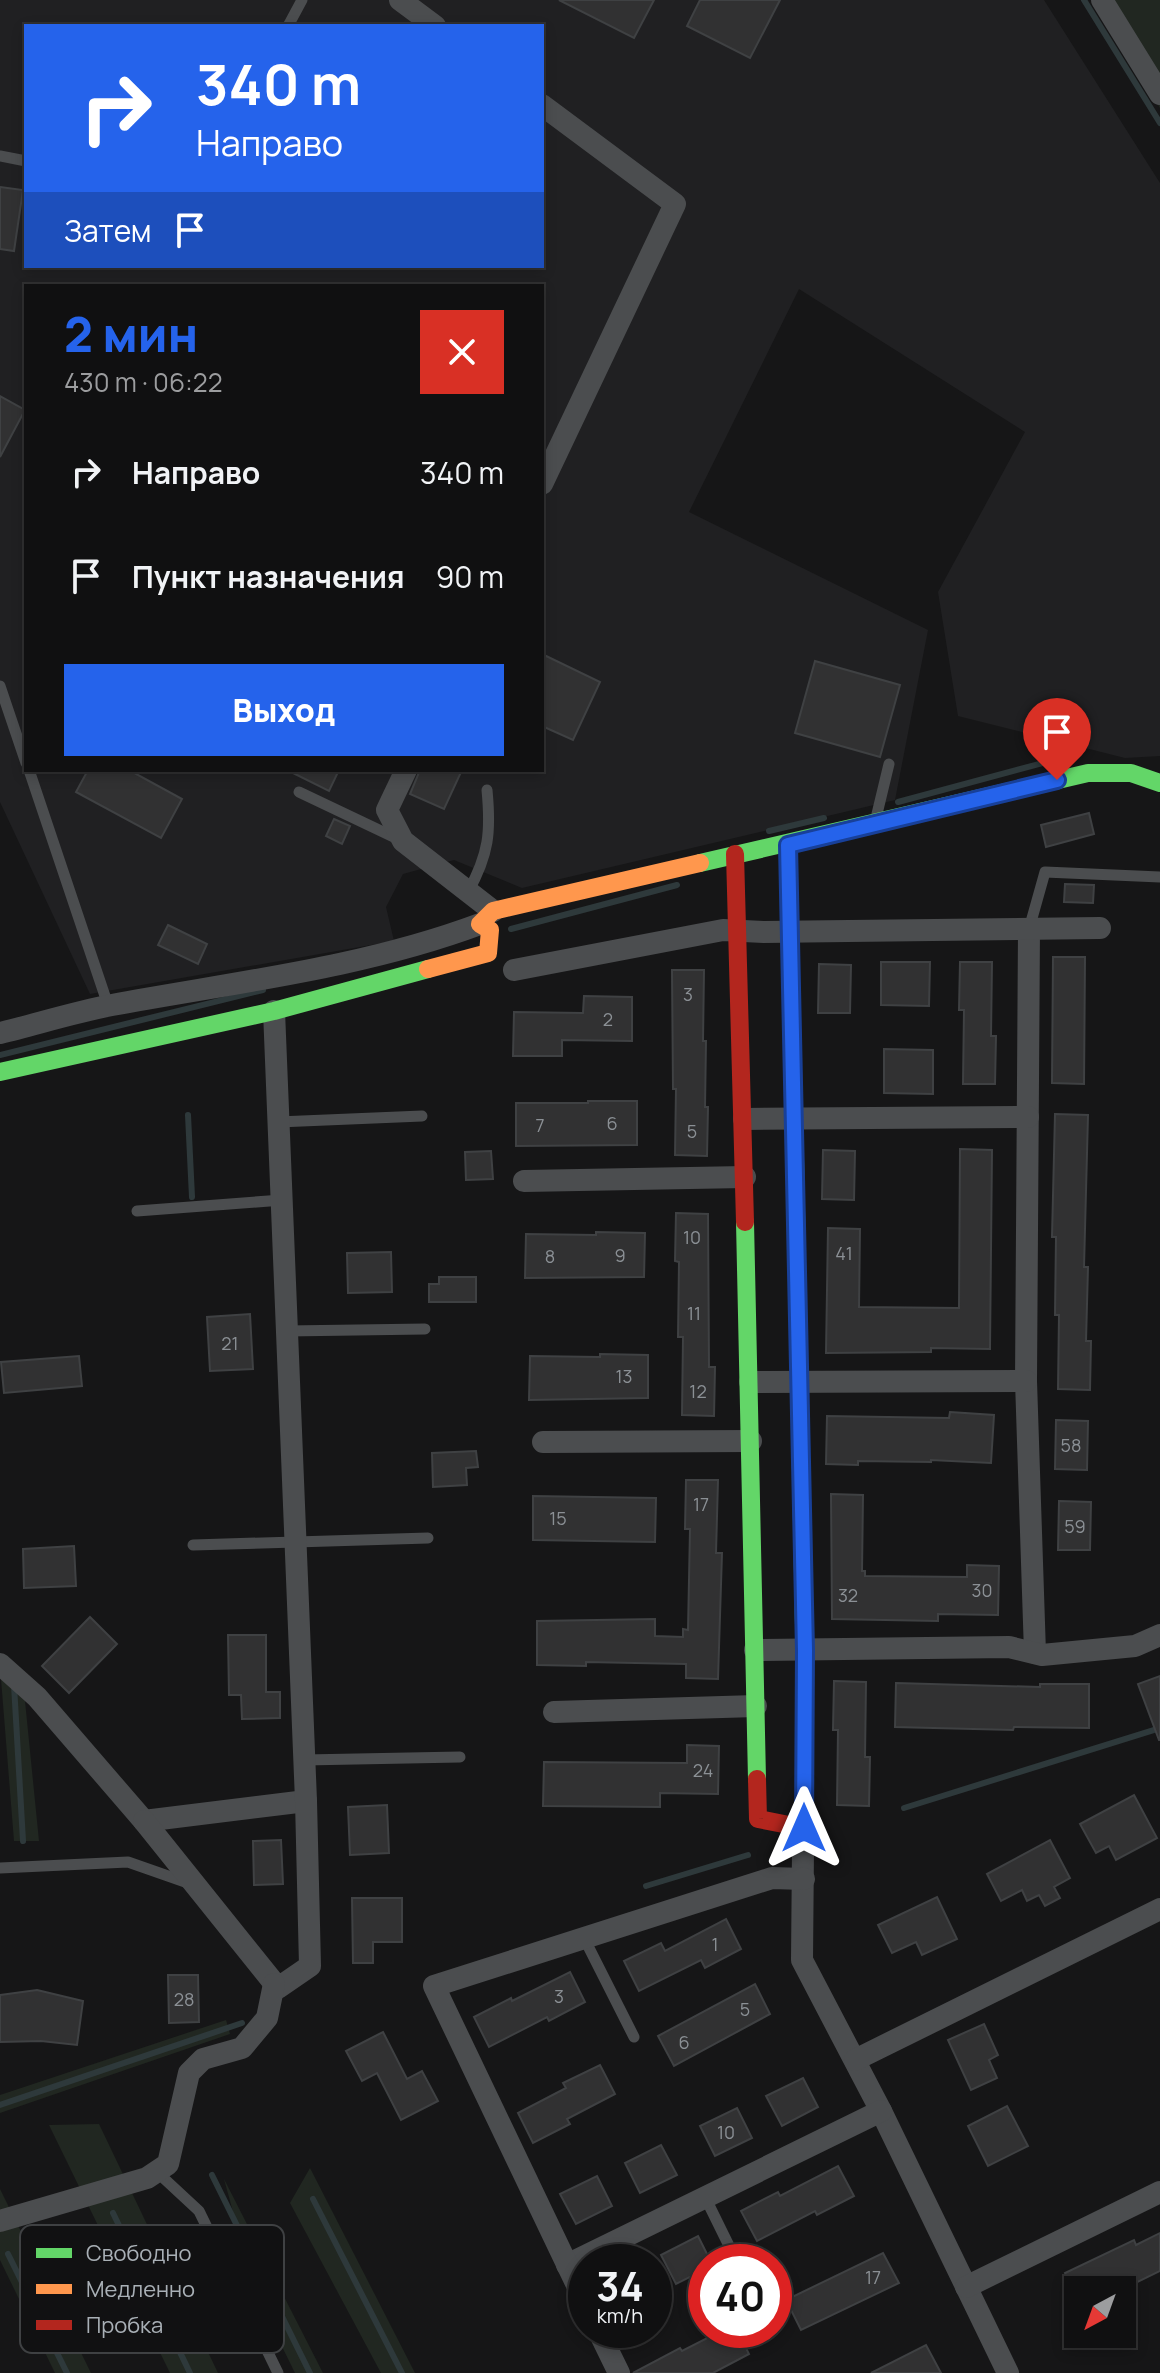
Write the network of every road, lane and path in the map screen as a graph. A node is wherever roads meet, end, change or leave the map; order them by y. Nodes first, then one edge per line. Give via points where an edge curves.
1 (302, 0) edge
2 (400, 0) edge
3 (1102, 0) edge
4 (289, 24) edge
5 (432, 24) edge
6 (1160, 94) edge
7 (544, 106) edge
8 (0, 156) edge
9 (24, 161) edge
10 (544, 480) edge
11 (0, 686) edge
12 (24, 757) edge
13 (889, 764) dead end
14 (30, 772) edge
15 (405, 772) edge
16 (1160, 783) edge
17 (487, 790) dead end
18 (299, 792) dead end
19 (874, 824) junction
20 (403, 841) junction
21 (788, 845) junction
22 (735, 854) junction
23 (1160, 877) edge
24 (468, 892) junction
25 (487, 918) junction
26 (1100, 928) dead end
27 (1029, 929) junction
28 (739, 931) junction
29 (788, 932) junction
30 (514, 970) dead end
31 (108, 1005) junction
32 (274, 1011) junction
33 (0, 1033) edge
34 (0, 1072) edge
35 (422, 1116) dead end
36 (1028, 1117) junction
37 (744, 1119) junction
38 (792, 1119) junction
39 (278, 1122) junction
40 (745, 1177) junction
41 (524, 1181) dead end
42 (282, 1200) junction
43 (137, 1211) dead end
44 (425, 1329) dead end
45 (287, 1331) junction
46 (1026, 1381) junction
47 (750, 1382) junction
48 (798, 1383) junction
49 (751, 1441) junction
50 (543, 1442) dead end
51 (428, 1538) dead end
52 (296, 1541) junction
53 (193, 1545) dead end
54 (1160, 1635) edge
55 (755, 1650) junction
56 (805, 1651) junction
57 (1035, 1653) junction
58 (0, 1664) edge
59 (756, 1706) junction
60 (554, 1712) dead end
61 (460, 1757) dead end
62 (304, 1760) junction
63 (306, 1801) junction
64 (144, 1821) junction
65 (803, 1849) dead end
66 (0, 1868) edge
67 (804, 1879) junction
68 (196, 1886) junction
69 (1160, 1909) edge
70 (584, 1938) junction
71 (274, 1984) junction
72 (634, 2037) dead end
73 (855, 2060) junction
74 (881, 2111) junction
75 (157, 2172) junction
76 (1160, 2192) edge
77 (705, 2197) junction
78 (0, 2221) edge
79 (206, 2225) edge
80 (728, 2244) edge
81 (567, 2265) joint
82 (966, 2287) junction
83 (607, 2348) edge
84 (268, 2353) edge
85 (278, 2373) edge
86 (619, 2373) edge
87 (1008, 2373) edge

1 - 4 lane
2 - 5 street
3 - 6 street
7 - 10 street via 675,204
8 - 9 lane
11 - 12 lane
13 - 19 lane
14 - 31 lane
15 - 20 street via 387,810
16 - 19 street via 1131,773 1088,773
17 - 24 lane via 491,828
18 - 20 lane
19 - 21 street
20 - 24 street
21 - 22 street
21 - 29 street
22 - 25 street
22 - 28 street
23 - 27 lane via 1045,872
24 - 25 street
25 - 31 street via 431,942 304,972
25 - 32 street via 488,953
26 - 27 street
27 - 29 street
27 - 36 street
28 - 29 street
28 - 30 street
28 - 37 street
29 - 38 street
31 - 33 street
32 - 34 street
32 - 39 street
35 - 39 lane
36 - 38 street
36 - 46 street
37 - 38 street
37 - 40 street
38 - 48 street
39 - 42 street
40 - 41 street
40 - 47 street
42 - 43 lane
42 - 45 street
44 - 45 lane
45 - 52 street
46 - 48 street
46 - 57 street
47 - 48 street
47 - 49 street
48 - 56 street
49 - 50 street
49 - 55 street
51 - 52 lane
52 - 53 lane
52 - 62 street
54 - 57 street via 1135,1646
55 - 56 street
55 - 59 street
56 - 57 street via 1009,1647
56 - 59 street via 804,1828 758,1819
58 - 64 street via 37,1697
59 - 60 street
61 - 62 lane
62 - 63 street
63 - 64 street
63 - 71 street via 310,1966 278,1988
64 - 68 street
65 - 67 street
66 - 68 lane via 128,1862
67 - 70 street via 772,1878
67 - 73 street via 802,1960
68 - 71 street
69 - 73 street
70 - 72 lane
70 - 81 street via 434,1986
71 - 75 street via 267,2018 242,2048 203,2059 189,2073 168,2164
73 - 74 street
74 - 77 street
74 - 82 street
75 - 78 street
75 - 79 lane via 199,2211
76 - 82 street
77 - 80 lane
77 - 81 street
82 - 87 street
83 - 86 street
84 - 85 lane

